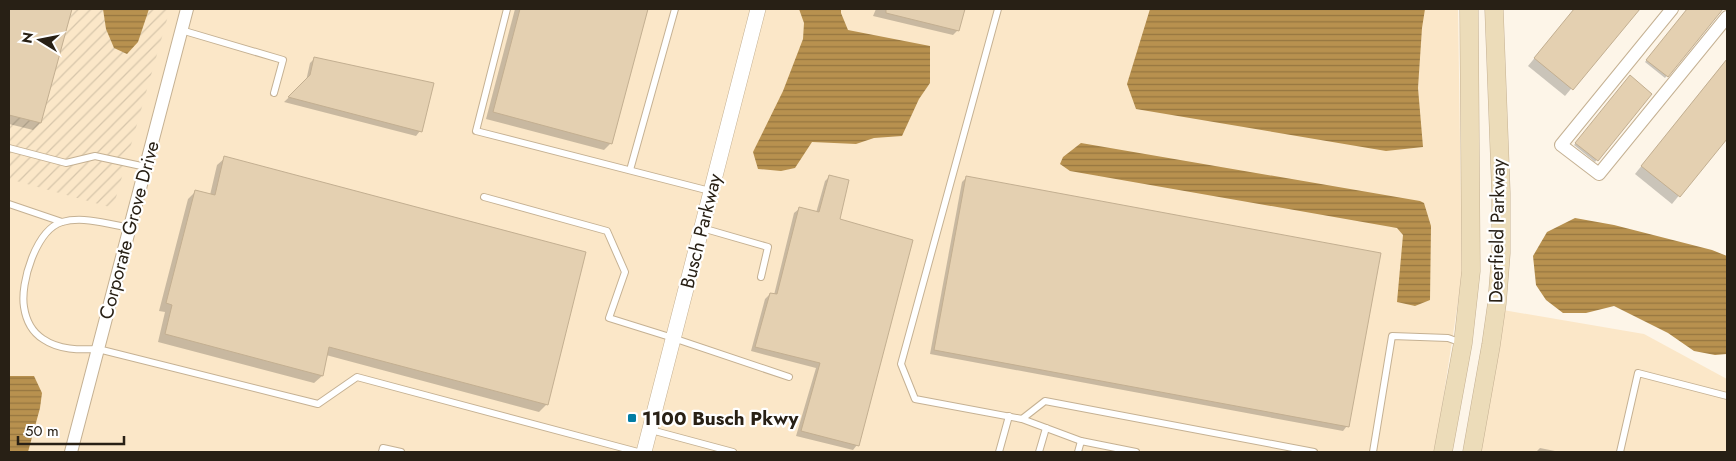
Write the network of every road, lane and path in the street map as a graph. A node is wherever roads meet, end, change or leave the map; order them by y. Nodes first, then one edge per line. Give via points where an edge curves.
1 (187, 9) edge
2 (507, 9) edge
3 (675, 9) edge
4 (758, 9) edge
5 (998, 9) edge
6 (1469, 9) edge
7 (1494, 9) edge
8 (1672, 9) edge
9 (1727, 17) edge
10 (181, 30) junction
11 (274, 93) dead end
12 (9, 148) edge
13 (146, 166) junction
14 (630, 170) junction
15 (711, 191) junction
16 (484, 197) dead end
17 (9, 204) edge
18 (62, 222) junction
19 (130, 228) junction
20 (702, 228) junction
21 (761, 277) dead end
22 (673, 338) junction
23 (1463, 343) junction
24 (98, 349) junction
25 (789, 377) dead end
26 (1727, 396) edge
27 (1009, 416) junction
28 (1022, 419) junction
29 (1046, 428) junction
30 (650, 429) junction
31 (1081, 441) junction
32 (72, 452) edge
33 (382, 452) edge
34 (401, 452) edge
35 (638, 452) edge
36 (644, 452) edge
37 (733, 452) edge
38 (999, 452) edge
39 (1039, 452) edge
40 (1078, 452) edge
41 (1136, 452) edge
42 (1314, 452) edge
43 (1373, 452) edge
44 (1443, 452) edge
45 (1472, 452) edge
46 (1620, 452) edge

1 - 10 street, Corporate Grove Drive
2 - 14 lane via 476,131
3 - 14 lane
4 - 15 street, Busch Parkway
5 - 27 lane via 901,364 915,399
6 - 23 main road, Deerfield Parkway via 1471,271
7 - 45 main road, Deerfield Parkway via 1501,253 1497,303
8 - 9 street via 1561,145 1598,174
10 - 11 lane via 283,60
10 - 13 street, Corporate Grove Drive
12 - 13 lane via 66,163 95,156
13 - 19 street, Corporate Grove Drive
14 - 15 lane
15 - 20 street, Busch Parkway
16 - 22 lane via 607,231 625,272 609,318
17 - 18 lane
18 - 19 lane via 95,221
18 - 24 lane via 50,228 39,241 30,261 23,306 29,325 42,339 76,350
19 - 24 street, Corporate Grove Drive
20 - 21 lane via 768,247
20 - 22 street, Busch Parkway
22 - 25 lane
22 - 30 street, Busch Parkway
23 - 43 lane via 1448,338 1392,336
23 - 44 main road, Deerfield Parkway
24 - 32 street, Corporate Grove Drive
24 - 35 lane via 318,404 357,377
26 - 46 lane via 1638,373
27 - 28 lane
27 - 38 lane
28 - 29 lane
28 - 42 lane via 1045,401
29 - 31 lane
29 - 39 lane
30 - 36 street, Busch Parkway
30 - 37 lane
31 - 40 lane
31 - 41 lane
33 - 34 lane via 383,448

